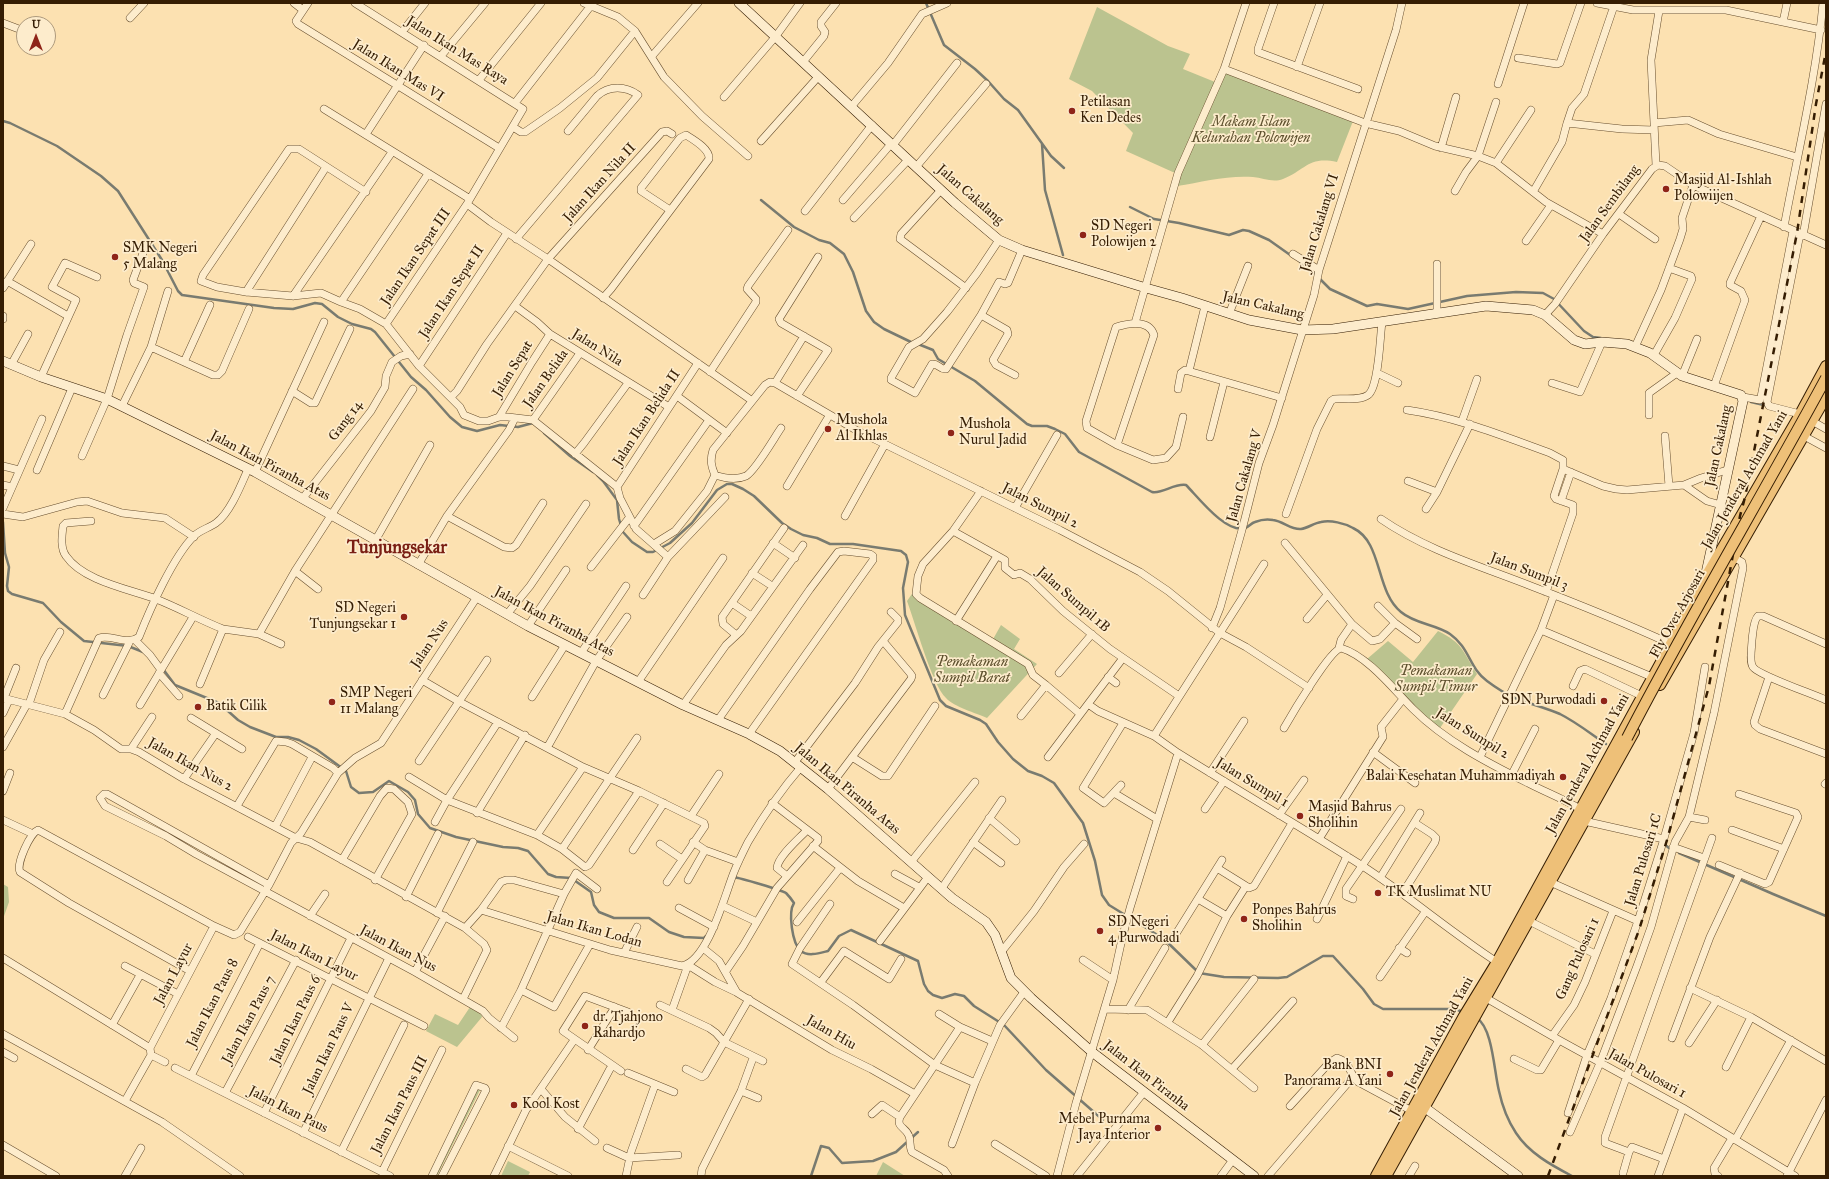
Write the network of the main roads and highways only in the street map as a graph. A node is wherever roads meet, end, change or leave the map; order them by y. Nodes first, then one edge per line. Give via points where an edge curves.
1 (1826, 366) edge
2 (1826, 378) edge
3 (1826, 398) edge
4 (1799, 415) junction
5 (1811, 423) junction
6 (1791, 430) junction
7 (1804, 436) junction
8 (1721, 550) junction
9 (1733, 557) junction
10 (1686, 615) junction
11 (1697, 620) junction
12 (1627, 738) junction
13 (1595, 782) junction
14 (1584, 821) junction
15 (1476, 1006) junction
16 (1468, 1019) junction
17 (1376, 1176) edge
18 (1386, 1176) edge

1 - 4 main road, Jalan Jenderal Achmad Yani
2 - 12 main road, Fly Over Arjosari, bridge via 1681,635
3 - 5 main road, Jalan Jenderal Achmad Yani
4 - 5 main road
4 - 6 main road, Jalan Jenderal Achmad Yani
5 - 7 main road, Jalan Jenderal Achmad Yani
6 - 7 main road
6 - 8 main road, Jalan Jenderal Achmad Yani
7 - 9 main road, Jalan Jenderal Achmad Yani
8 - 9 main road
8 - 10 main road, Jalan Jenderal Achmad Yani
9 - 11 main road, Jalan Jenderal Achmad Yani
10 - 11 main road
10 - 13 main road, Jalan Jenderal Achmad Yani
11 - 14 main road, Jalan Jenderal Achmad Yani
12 - 13 main road, Fly Over Arjosari
12 - 14 main road, Fly Over Arjosari
13 - 15 main road, Jalan Jenderal Achmad Yani via 1497,962
14 - 15 main road, Jalan Jenderal Achmad Yani via 1486,998
15 - 16 main road, Jalan Jenderal Achmad Yani
16 - 17 main road, Jalan Jenderal Achmad Yani
16 - 18 main road, Jalan Jenderal Achmad Yani

